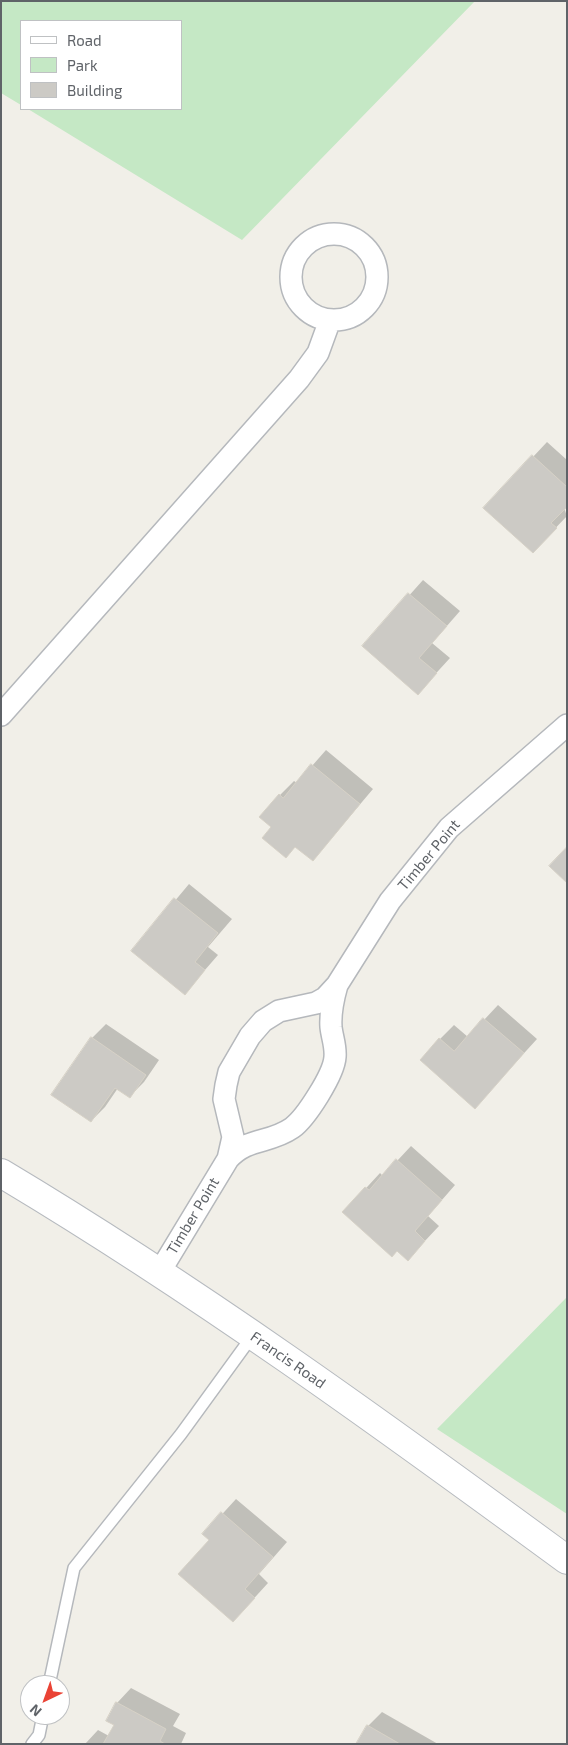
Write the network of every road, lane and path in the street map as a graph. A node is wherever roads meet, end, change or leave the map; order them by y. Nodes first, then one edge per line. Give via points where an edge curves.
1 (330, 320) junction
2 (1, 715) edge
3 (567, 725) edge
4 (337, 985) junction
5 (228, 1159) junction
6 (1, 1173) edge
7 (159, 1273) junction
8 (253, 1335) junction
9 (567, 1560) edge
10 (51, 1675) edge
11 (41, 1725) edge
12 (32, 1744) edge

1 - 1 street via 357,314 368,305 378,278 370,251 345,234 314,238 301,248 293,262 294,294 303,307
1 - 2 street via 318,353 299,379
3 - 4 street, Timber Point via 449,828 390,901
4 - 5 street, Timber Point via 331,1018 335,1060 314,1100 294,1127 281,1135 246,1144
4 - 5 street, Timber Point via 316,1003 279,1011 263,1020 250,1036 229,1072 226,1085 224,1099 233,1137
5 - 7 street, Timber Point
6 - 7 street, Francis Road
7 - 8 street, Francis Road
8 - 9 street, Francis Road
8 - 10 lane via 181,1434 74,1568
11 - 12 lane

